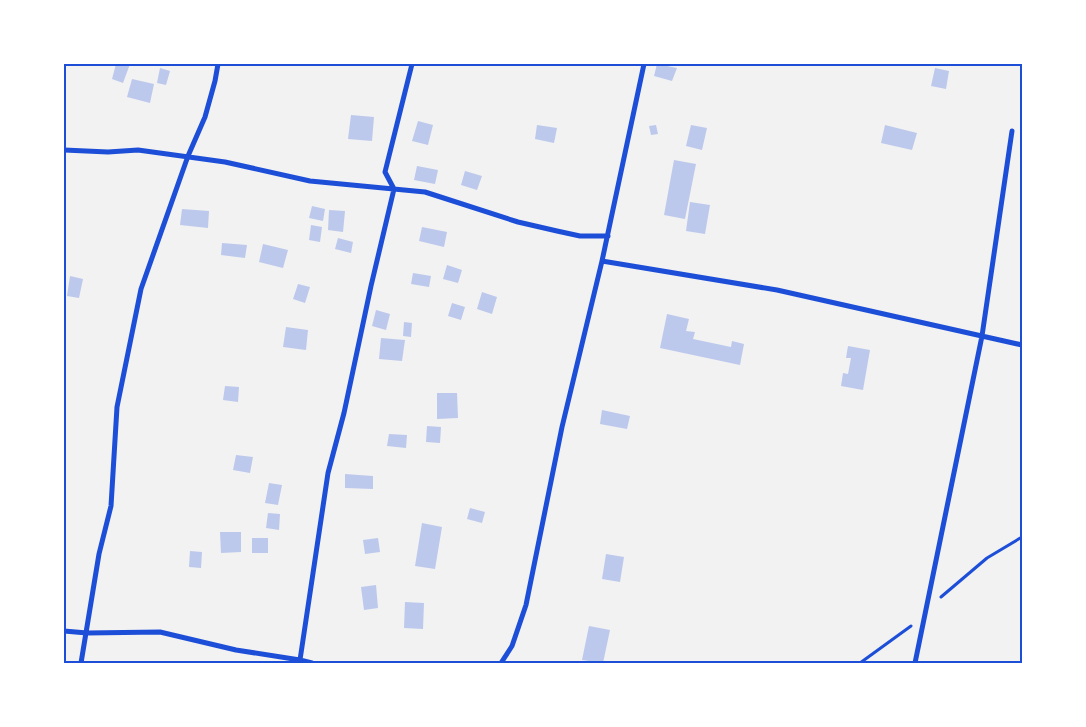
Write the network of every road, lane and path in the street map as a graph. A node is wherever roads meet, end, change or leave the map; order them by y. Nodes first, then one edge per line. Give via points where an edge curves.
1 (218, 64) edge
2 (412, 64) edge
3 (644, 64) edge
4 (1012, 131) dead end
5 (64, 150) edge
6 (188, 156) junction
7 (394, 189) junction
8 (608, 236) junction
9 (602, 261) junction
10 (982, 336) junction
11 (1022, 345) edge
12 (64, 631) edge
13 (87, 633) junction
14 (299, 662) edge
15 (81, 663) edge
16 (312, 663) edge
17 (501, 663) edge
18 (915, 663) edge

1 - 6 street via 205,117
2 - 7 street via 386,172
3 - 8 street
4 - 10 street
5 - 6 street via 138,150
6 - 7 street via 310,181
6 - 13 street via 141,289 117,407 111,506 99,554
7 - 8 street via 425,192 518,222 580,236
7 - 14 street via 328,473
8 - 9 street
9 - 10 street via 777,290
9 - 17 street via 562,427 526,605 512,646
10 - 11 street
10 - 18 street
12 - 13 street
13 - 14 street via 160,632
13 - 15 street
14 - 16 street

